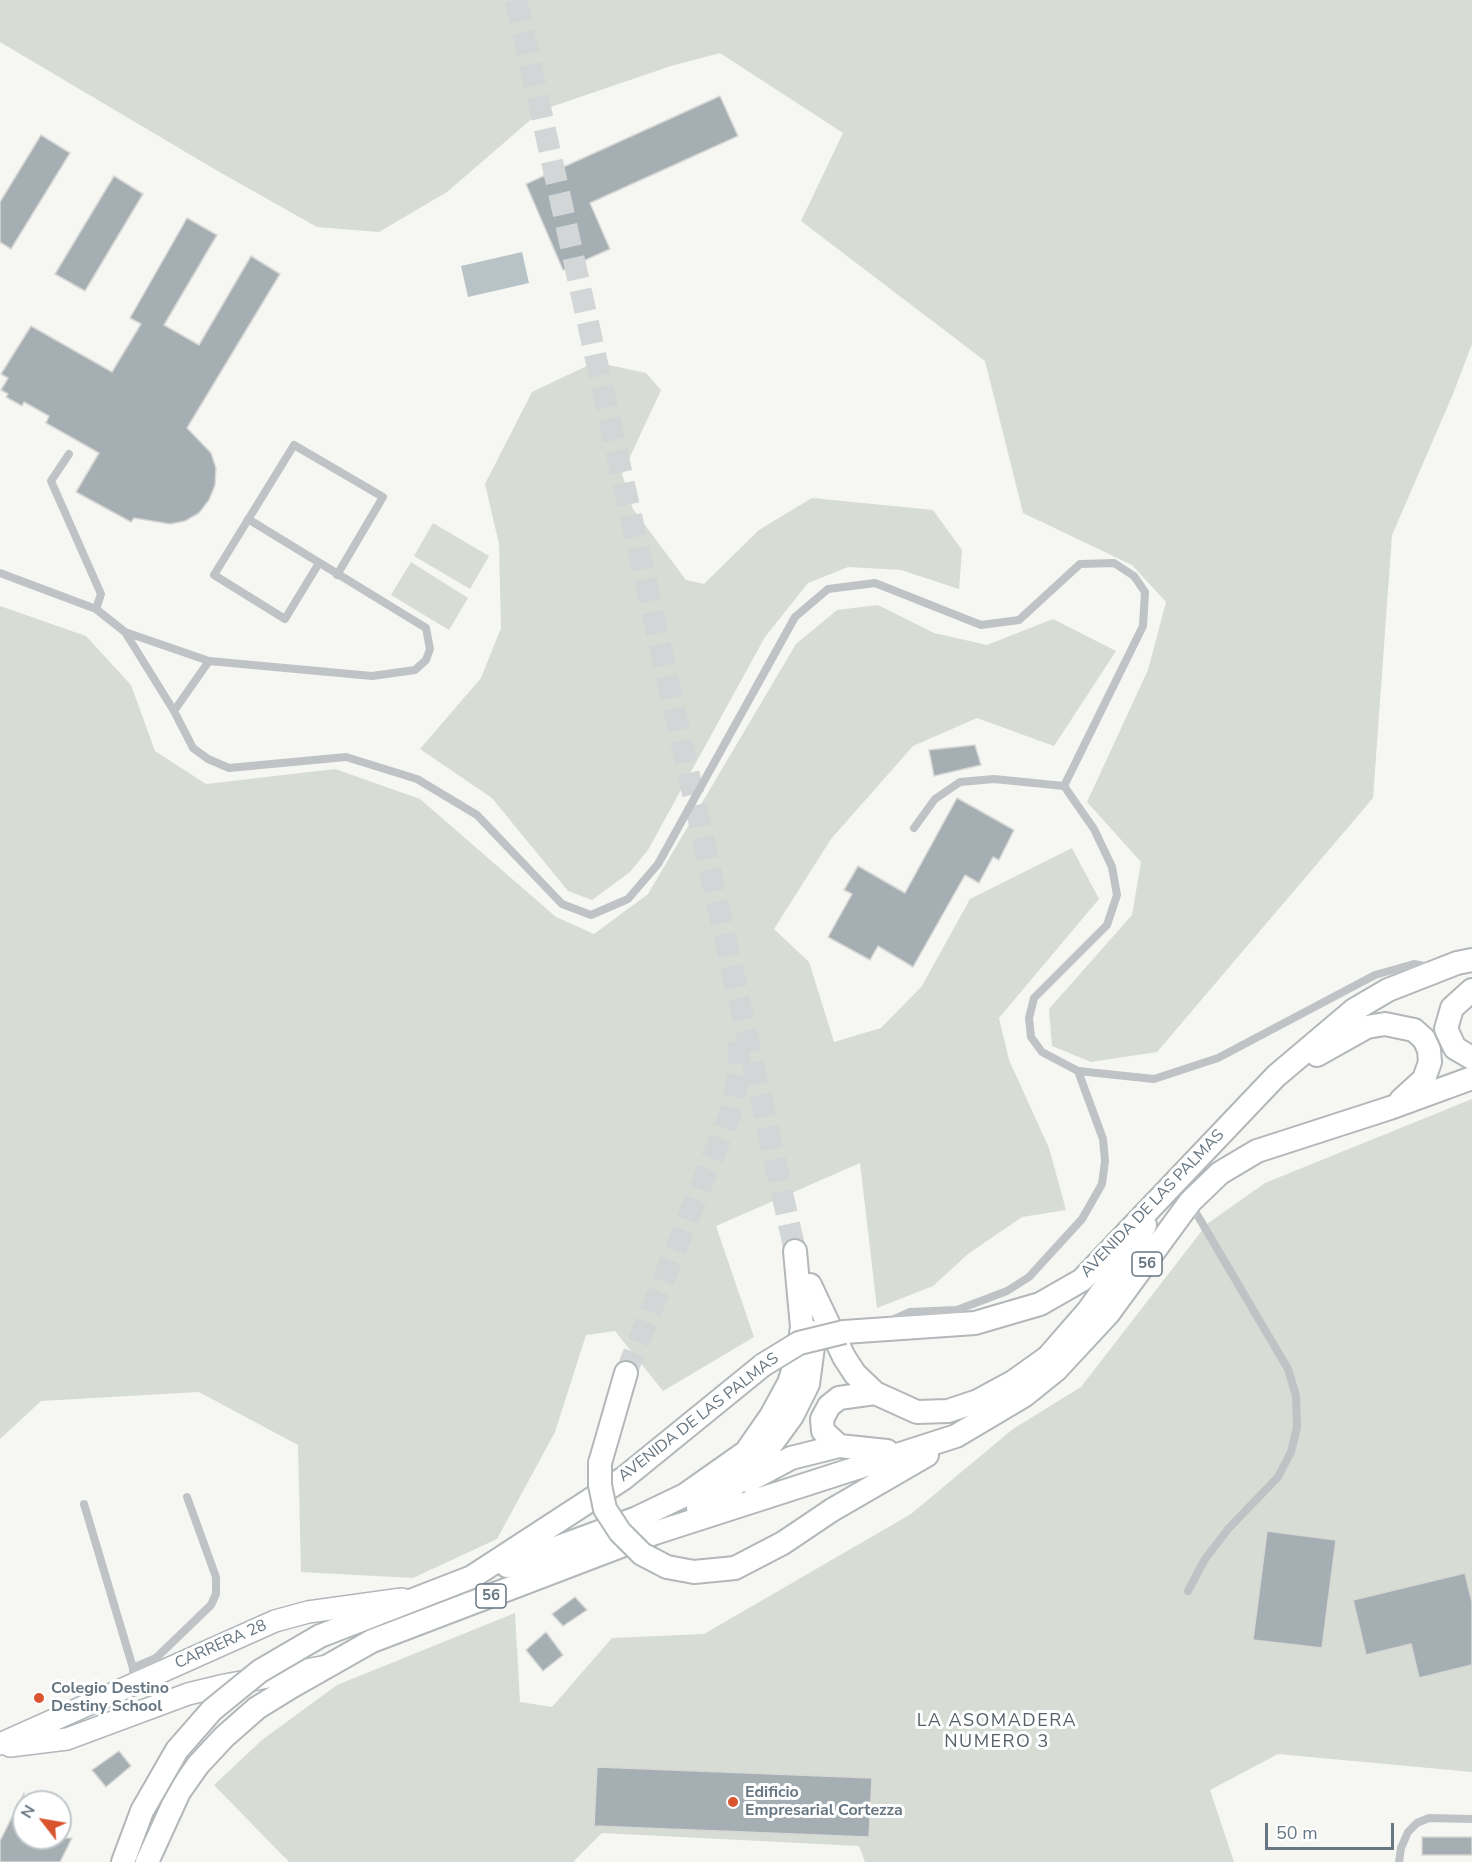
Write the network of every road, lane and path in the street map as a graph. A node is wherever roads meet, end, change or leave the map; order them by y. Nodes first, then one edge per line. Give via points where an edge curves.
1 (69, 454) dead end
2 (248, 519) junction
3 (319, 563) junction
4 (0, 573) edge
5 (337, 575) junction
6 (96, 609) junction
7 (125, 632) junction
8 (209, 661) junction
9 (174, 711) junction
10 (1064, 786) junction
11 (914, 828) dead end
12 (1472, 960) edge
13 (1440, 969) junction
14 (1472, 990) edge
15 (1472, 1058) edge
16 (1078, 1071) junction
17 (1276, 1076) junction
18 (1472, 1078) edge
19 (1390, 1108) junction
20 (1156, 1202) junction
21 (1190, 1202) junction
22 (810, 1285) junction
23 (868, 1330) junction
24 (626, 1372) tunnel mouth
25 (875, 1393) junction
26 (957, 1436) junction
27 (839, 1446) junction
28 (918, 1450) junction
29 (726, 1492) junction
30 (187, 1497) dead end
31 (84, 1504) dead end
32 (655, 1533) junction
33 (472, 1577) junction
34 (1188, 1591) dead end
35 (420, 1596) junction
36 (329, 1666) junction
37 (133, 1676) junction
38 (59, 1718) junction
39 (67, 1738) junction
40 (0, 1746) edge
41 (1472, 1819) edge
42 (123, 1862) edge
43 (147, 1862) edge
44 (1399, 1862) edge

1 - 6 lane via 51,481 101,594
2 - 3 lane
2 - 3 lane via 214,575 285,619
2 - 5 lane via 294,445 383,497
3 - 5 lane
4 - 6 lane
5 - 8 lane via 426,628 430,649 421,666 404,673 372,676
6 - 7 lane
7 - 8 lane
7 - 9 lane
8 - 9 lane
9 - 10 lane via 193,748 229,768 346,757 417,779 477,814 561,904 591,915 628,899 658,864 795,617 828,589 875,584 981,625 1019,620 1080,564 1114,563 1134,576 1145,592 1143,626
10 - 11 lane via 994,779 960,782 935,799
10 - 16 lane via 1094,829 1112,867 1117,895 1107,926 1034,998 1029,1018 1031,1037 1042,1052
12 - 13 main road, AVENIDA DE LAS PALMAS / 56
13 - 16 lane via 1414,964 1375,975 1218,1058 1154,1079
13 - 17 main road, AVENIDA DE LAS PALMAS / 56 via 1388,990 1354,1010
14 - 15 main road via 1452,1008 1446,1029 1455,1048
16 - 23 lane via 1103,1139 1105,1161 1102,1184 1074,1227 1029,1277 1007,1291 957,1310 910,1312
17 - 19 main road via 1366,1028 1401,1026 1424,1039 1430,1062 1424,1079
17 - 20 main road, AVENIDA DE LAS PALMAS / 56
18 - 19 main road, AVENIDA DE LAS PALMAS / 56
19 - 21 main road, AVENIDA DE LAS PALMAS / 56 via 1257,1150 1220,1173
20 - 23 main road, AVENIDA DE LAS PALMAS / 56 via 1082,1280 1040,1304 975,1323
20 - 25 main road via 1130,1253 1088,1311 1048,1356 1013,1382 978,1401 948,1411 917,1412
21 - 26 main road, AVENIDA DE LAS PALMAS / 56 via 1108,1314 1056,1370 1025,1395
21 - 34 lane via 1288,1369 1296,1395 1297,1427 1291,1452 1278,1477 1229,1528 1205,1559
22 - 25 main road via 844,1357
22 - 29 main road via 816,1323 808,1384 774,1442 754,1468
22 - 33 main road via 795,1251 801,1327 798,1355 776,1408 746,1452 685,1495 637,1518
23 - 33 main road, AVENIDA DE LAS PALMAS / 56, bridge via 800,1343 763,1365 624,1478
24 - 26 main road, bridge via 600,1463 605,1509 620,1532 642,1554 668,1567 694,1572 735,1568 783,1543
25 - 27 main road via 840,1398 829,1406 822,1419 823,1431
26 - 28 main road, AVENIDA DE LAS PALMAS / 56
27 - 28 main road via 877,1452
27 - 29 main road via 791,1458
28 - 32 main road, AVENIDA DE LAS PALMAS / 56 via 857,1466
29 - 32 main road
30 - 37 lane via 216,1577 216,1594 211,1605
31 - 37 lane
32 - 36 main road, AVENIDA DE LAS PALMAS / 56 via 372,1641
33 - 35 main road, AVENIDA DE LAS PALMAS / 56
35 - 37 street, CARRERA 28 via 308,1612 275,1621
35 - 42 main road, AVENIDA DE LAS PALMAS / 56, bridge via 320,1636 260,1671 212,1710 177,1750 142,1811
36 - 39 street, CARRERA 28 via 293,1670 188,1695
36 - 43 main road, AVENIDA DE LAS PALMAS / 56 via 257,1708 211,1751 179,1792
37 - 38 street, CARRERA 28
38 - 39 street via 56,1730
38 - 40 street, CARRERA 28
39 - 40 street, CARRERA 28
41 - 44 lane via 1430,1818 1417,1823 1404,1840

